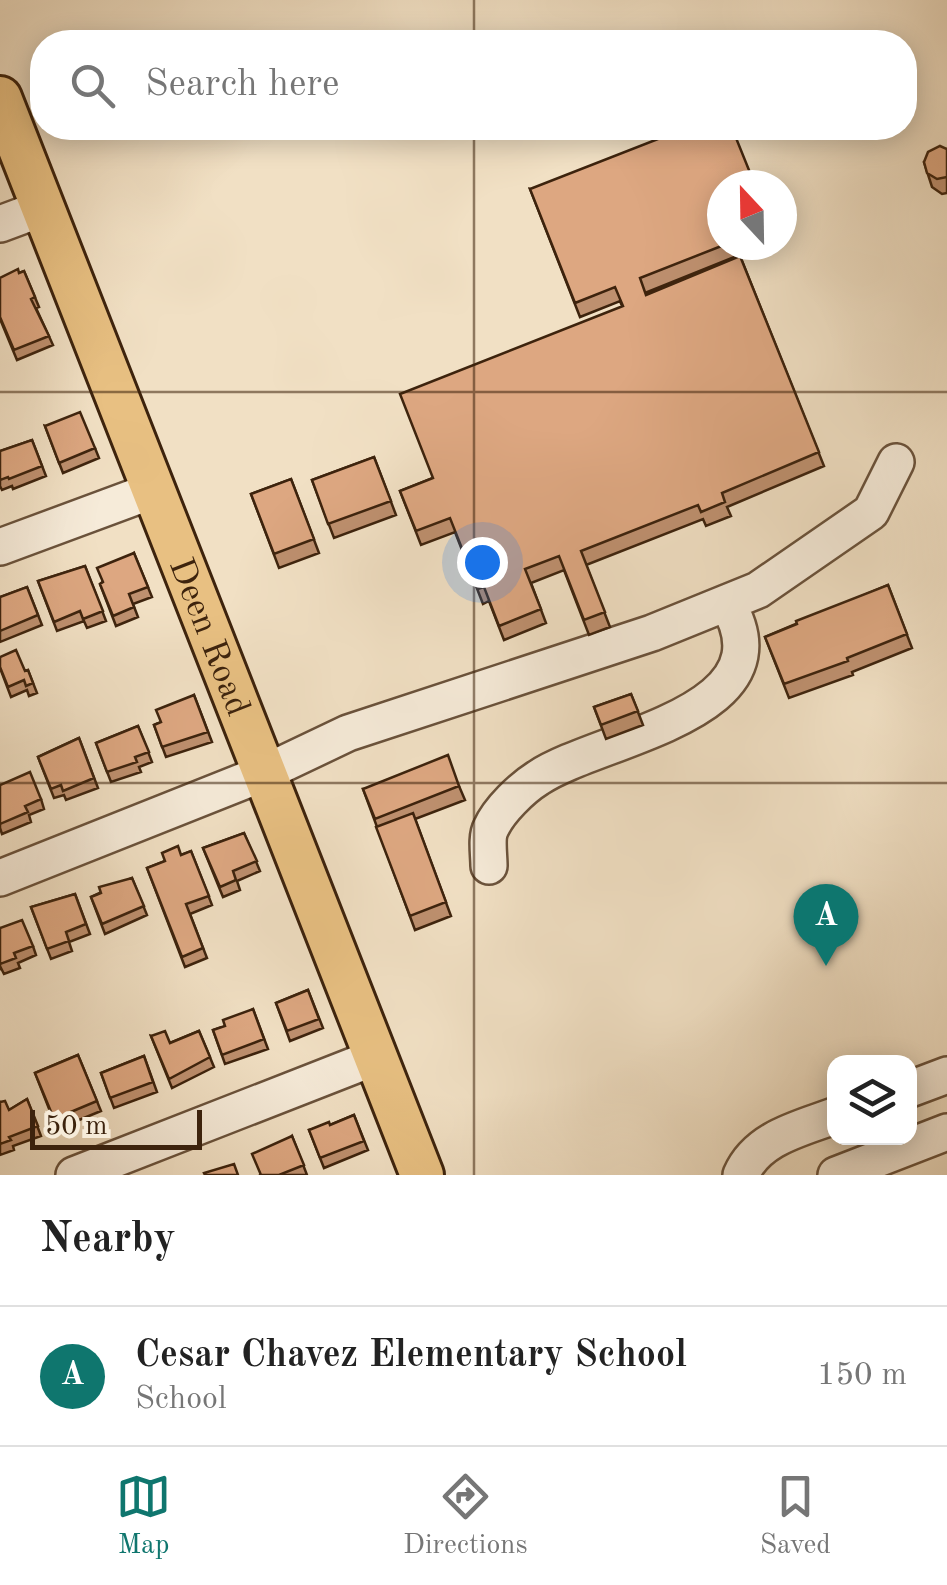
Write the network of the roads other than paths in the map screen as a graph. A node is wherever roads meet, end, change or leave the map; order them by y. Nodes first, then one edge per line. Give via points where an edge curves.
1 (0, 98) edge
2 (43, 208) junction
3 (0, 224) edge
4 (896, 462) dead end
5 (154, 490) junction
6 (0, 548) edge
7 (727, 603) junction
8 (264, 772) junction
9 (489, 866) dead end
10 (0, 878) edge
11 (376, 1057) junction
12 (947, 1075) edge
13 (917, 1086) edge
14 (827, 1119) edge
15 (947, 1132) edge
16 (74, 1175) edge
17 (422, 1175) edge
18 (742, 1175) edge
19 (836, 1175) edge

1 - 2 main road, Deen Road
2 - 3 street
2 - 5 main road, Deen Road
4 - 7 street via 871,512 758,590
5 - 6 street
5 - 8 main road, Deen Road
7 - 8 street via 348,734
7 - 9 street via 742,641 734,678 648,733 538,778 490,830
8 - 10 street
8 - 11 main road, Deen Road
11 - 16 street
11 - 17 main road, Deen Road
12 - 13 street
14 - 18 street via 763,1145
15 - 19 street

